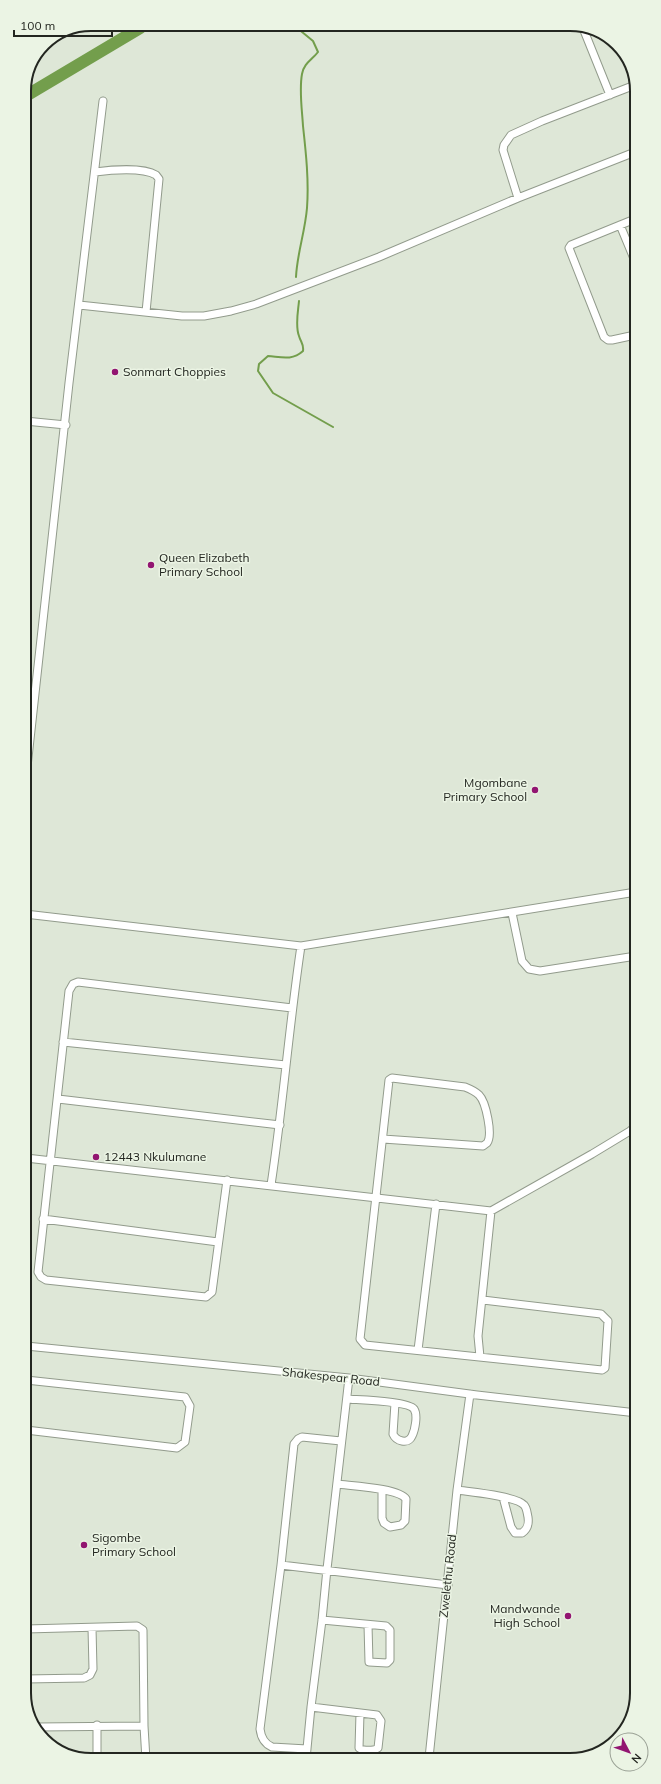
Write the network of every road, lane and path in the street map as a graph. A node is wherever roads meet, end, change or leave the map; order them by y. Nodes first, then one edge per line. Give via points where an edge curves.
1 (585, 33) edge
2 (630, 87) edge
3 (610, 95) junction
4 (103, 101) dead end
5 (630, 154) edge
6 (95, 172) junction
7 (518, 198) junction
8 (630, 221) edge
9 (620, 225) junction
10 (630, 249) edge
11 (79, 304) junction
12 (146, 312) junction
13 (630, 335) edge
14 (31, 422) edge
15 (66, 425) junction
16 (31, 732) edge
17 (630, 893) edge
18 (512, 913) junction
19 (31, 915) edge
20 (301, 946) junction
21 (630, 957) edge
22 (292, 1008) junction
23 (63, 1042) junction
24 (286, 1065) junction
25 (58, 1099) junction
26 (280, 1125) junction
27 (630, 1131) edge
28 (383, 1138) junction
29 (31, 1159) edge
30 (51, 1161) junction
31 (227, 1180) junction
32 (271, 1185) junction
33 (375, 1197) junction
34 (436, 1204) junction
35 (491, 1211) junction
36 (43, 1219) junction
37 (218, 1242) junction
38 (483, 1300) junction
39 (31, 1346) edge
40 (418, 1350) junction
41 (480, 1357) junction
42 (349, 1378) junction
43 (31, 1381) edge
44 (470, 1394) junction
45 (347, 1398) junction
46 (395, 1403) junction
47 (630, 1411) edge
48 (31, 1431) edge
49 (341, 1441) junction
50 (337, 1484) junction
51 (382, 1490) junction
52 (457, 1490) junction
53 (503, 1497) junction
54 (281, 1565) junction
55 (327, 1569) junction
56 (448, 1585) junction
57 (322, 1620) junction
58 (368, 1625) junction
59 (92, 1628) junction
60 (31, 1629) edge
61 (31, 1679) edge
62 (311, 1707) junction
63 (360, 1713) junction
64 (97, 1725) junction
65 (144, 1726) junction
66 (42, 1727) edge
67 (307, 1749) junction
68 (97, 1753) edge
69 (146, 1753) edge
70 (307, 1753) edge
71 (430, 1753) edge

1 - 3 street
2 - 3 street
3 - 7 street via 542,121 507,139 503,150
4 - 6 street
5 - 7 street
6 - 11 street
6 - 12 street via 149,172 159,179
7 - 12 street via 379,257 256,304 218,315 182,316
8 - 9 street
9 - 10 street
9 - 13 street via 571,244 569,248 604,337 612,340
11 - 12 street
11 - 15 street
14 - 15 street
15 - 16 street
17 - 18 street
18 - 20 street
18 - 21 street via 522,961 529,969 540,971
19 - 20 street
20 - 22 street
22 - 23 street via 78,982 73,984 69,991
22 - 24 street
23 - 24 street
23 - 25 street
24 - 26 street
25 - 26 street
25 - 30 street
26 - 32 street
27 - 35 street
28 - 28 street via 388,1082 392,1078 472,1090 483,1102 491,1135 483,1146
28 - 33 street
29 - 30 street
30 - 31 street
30 - 36 street
31 - 32 street
31 - 37 street
32 - 33 street
33 - 34 street
33 - 40 street via 360,1339 365,1345
34 - 35 street
34 - 40 street
35 - 38 street
36 - 37 street
36 - 37 street via 38,1272 46,1280 206,1297 212,1292
38 - 41 street via 478,1336
38 - 41 street via 601,1314 608,1321 606,1366 602,1370
39 - 42 street, Shakespear Road
40 - 41 street
42 - 44 street, Shakespear Road
42 - 45 street
43 - 48 street via 185,1397 190,1406 185,1442 177,1448
44 - 47 street, Shakespear Road
44 - 52 street, Zwelethu Road
45 - 46 street
45 - 49 street
46 - 46 street via 413,1408 416,1416 412,1437 407,1441 394,1438
49 - 50 street
49 - 54 street via 302,1437 294,1444
50 - 51 street
50 - 55 street
51 - 51 street via 402,1494 406,1499 404,1521 401,1525 390,1527 384,1523
52 - 53 street
52 - 56 street, Zwelethu Road
53 - 53 street via 519,1501 526,1506 528,1526 522,1533 515,1533 511,1527
54 - 55 street
54 - 67 street via 260,1732 265,1742 272,1747
55 - 56 street
55 - 57 street
56 - 71 street, Zwelethu Road
57 - 58 street
57 - 62 street
58 - 58 street via 386,1626 390,1630 390,1660 387,1663 369,1662
59 - 60 street
59 - 61 street via 93,1669 90,1675 84,1678
59 - 65 street via 137,1626 143,1630
62 - 63 street
62 - 67 street
63 - 63 street via 377,1715 380,1718 377,1749 359,1748
64 - 65 street
64 - 66 street
64 - 68 street
65 - 69 street
67 - 70 street

